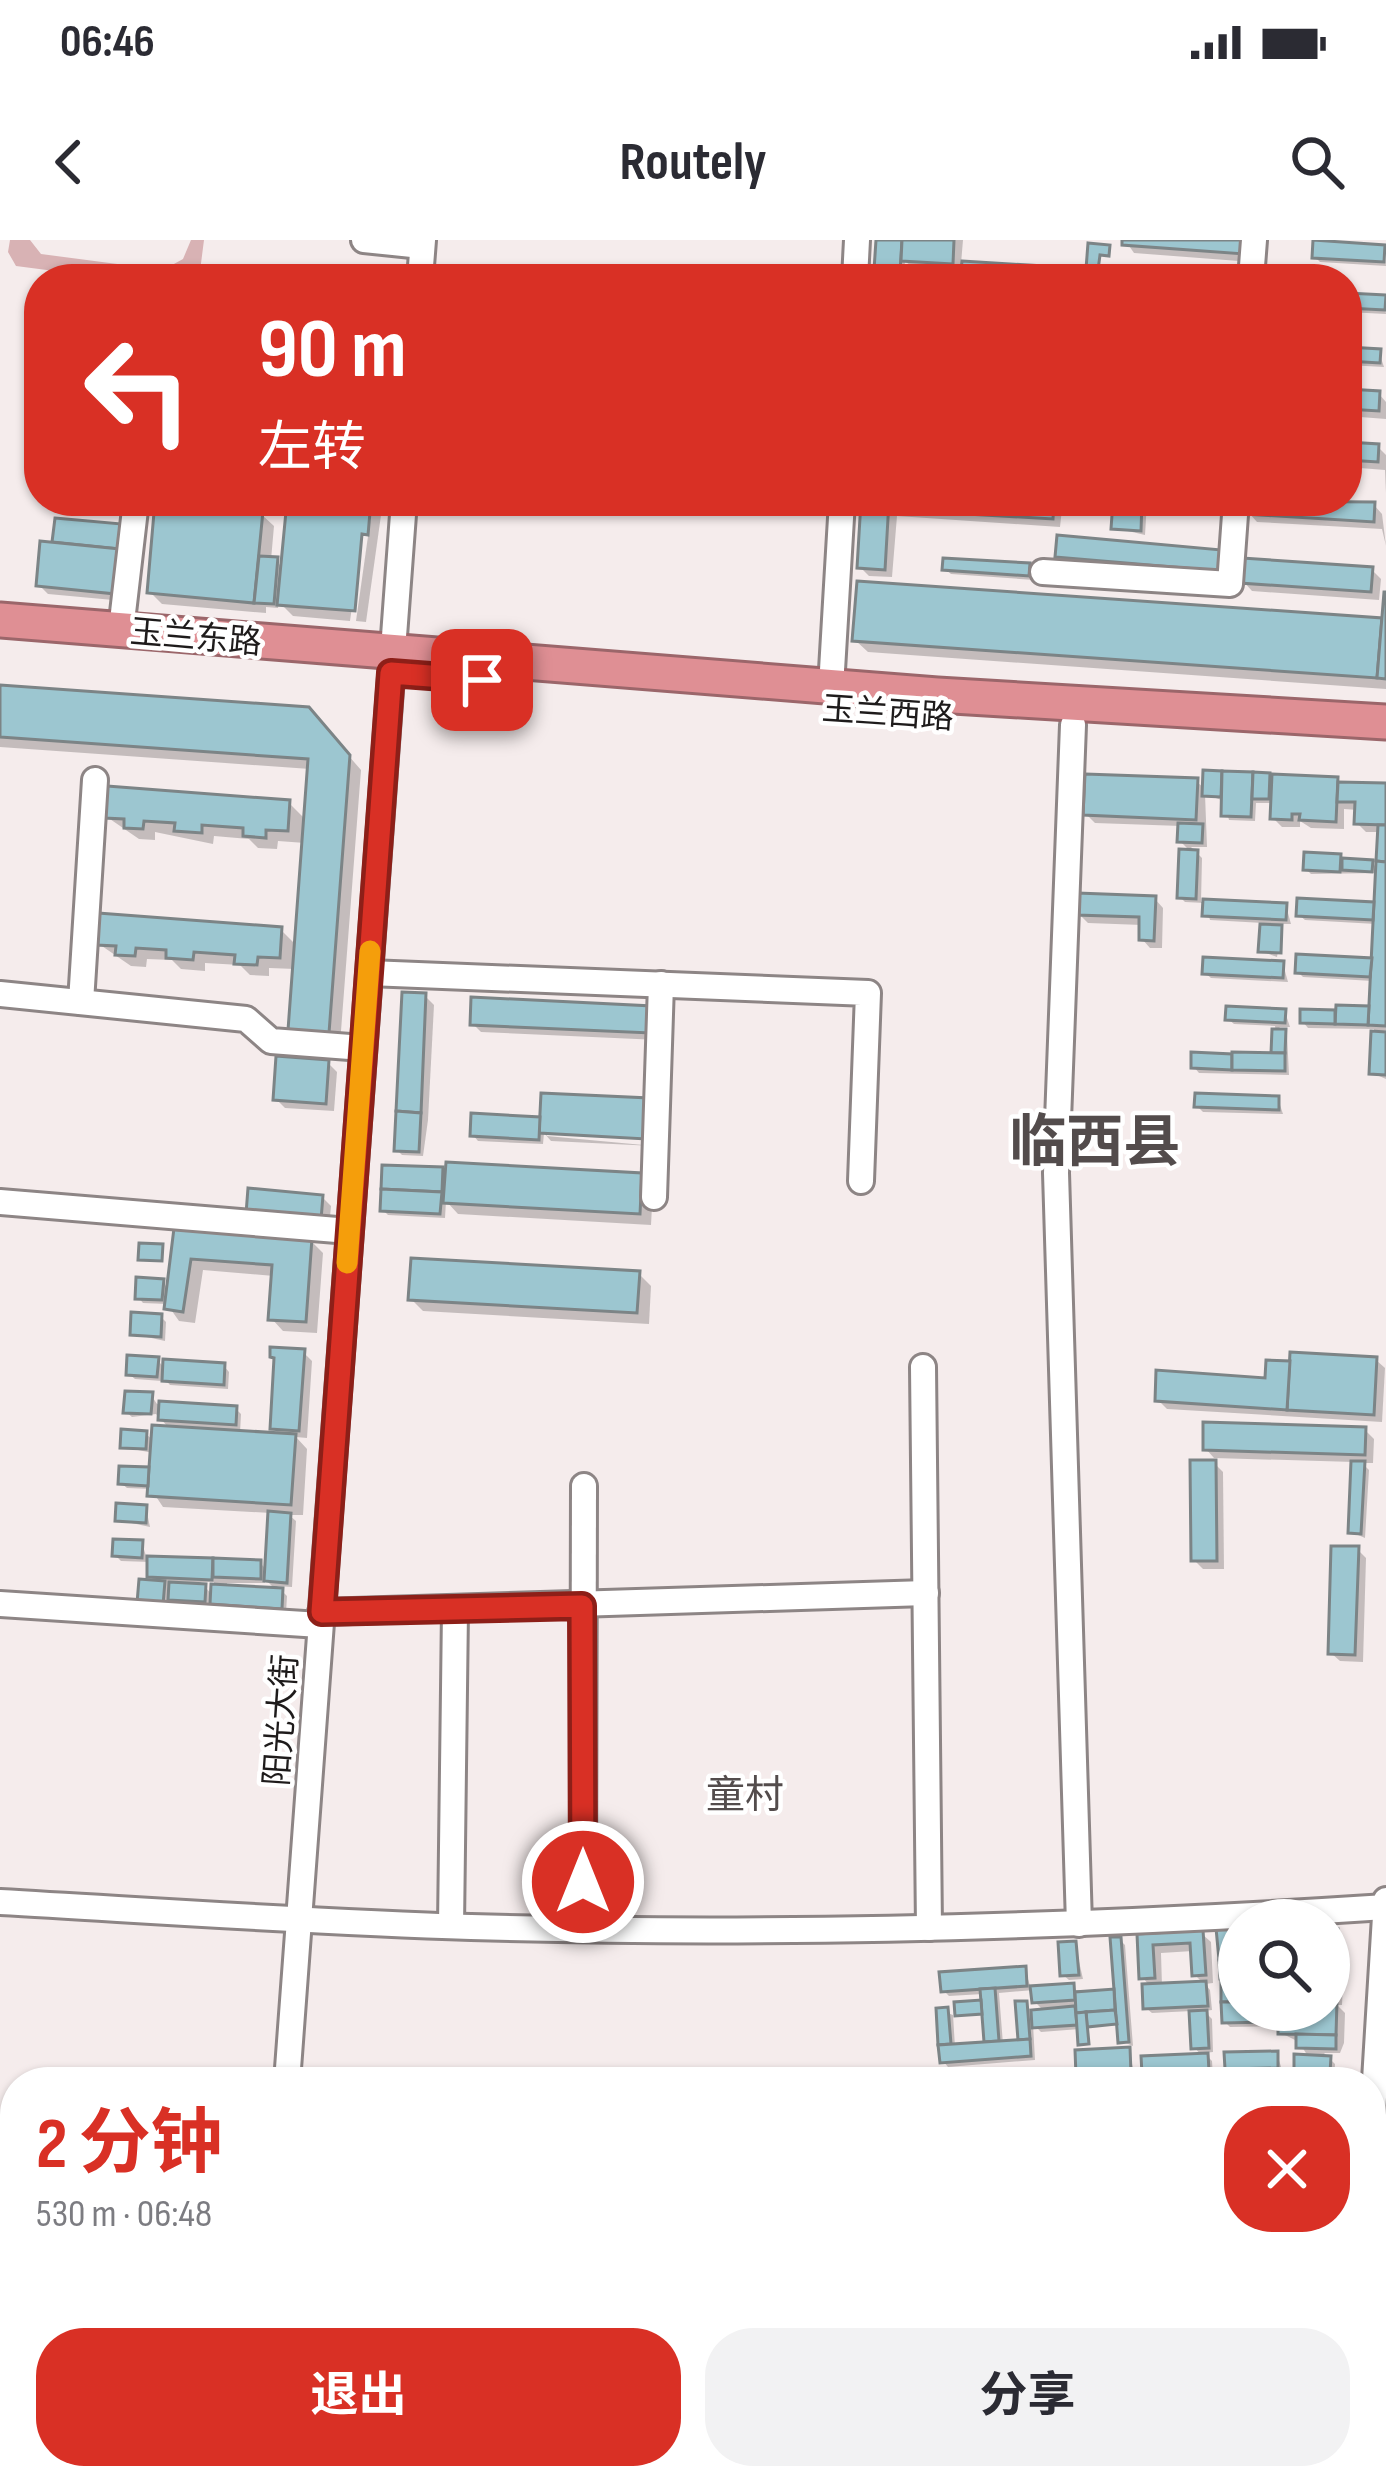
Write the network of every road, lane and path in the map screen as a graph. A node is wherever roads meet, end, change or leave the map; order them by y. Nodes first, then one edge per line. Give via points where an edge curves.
1 (364, 240) edge
2 (423, 243) edge
3 (134, 516) edge
4 (403, 516) edge
5 (841, 516) edge
6 (1234, 516) edge
7 (1042, 572) dead end
8 (0, 620) edge
9 (121, 630) junction
10 (0, 642) edge
11 (392, 662) junction
12 (831, 686) junction
13 (1386, 722) edge
14 (1073, 725) junction
15 (1386, 744) edge
16 (95, 780) dead end
17 (369, 973) junction
18 (661, 984) junction
19 (0, 994) edge
20 (81, 1002) junction
21 (363, 1048) junction
22 (861, 1181) dead end
23 (654, 1197) dead end
24 (0, 1202) edge
25 (350, 1232) junction
26 (923, 1367) dead end
27 (584, 1486) dead end
28 (926, 1593) junction
29 (0, 1604) edge
30 (582, 1606) junction
31 (454, 1610) junction
32 (321, 1618) junction
33 (0, 1902) edge
34 (1386, 1903) edge
35 (299, 1919) junction
36 (1079, 1924) junction
37 (451, 1926) junction
38 (583, 1928) junction
39 (929, 1928) junction
40 (288, 2067) edge
41 (1376, 2067) edge

1 - 2 street
3 - 9 street
4 - 11 street, 阳光大街
5 - 12 street
6 - 7 street via 1230,584
8 - 9 highway, 玉兰东路
9 - 11 highway, 玉兰东路
10 - 11 highway, 玉兰东路
11 - 12 highway, 玉兰西路
11 - 14 highway, 玉兰西路
11 - 17 street, 阳光大街
12 - 13 highway, 玉兰西路
14 - 15 highway, 玉兰西路
14 - 36 street via 1057,1173
16 - 20 street
17 - 18 street
17 - 21 street, 阳光大街
18 - 22 street via 868,993
18 - 23 street
19 - 20 street
20 - 21 street via 246,1019 272,1041
21 - 25 street, 阳光大街
24 - 25 street
25 - 32 street, 阳光大街
26 - 28 street
27 - 30 street
28 - 30 street
28 - 39 street
29 - 32 street
30 - 31 street
30 - 38 street
31 - 32 street
31 - 37 street
32 - 35 street, 阳光大街
33 - 35 street
34 - 36 street
34 - 41 street
35 - 37 street
35 - 40 street, 阳光大街
36 - 39 street
37 - 38 street
38 - 39 street

